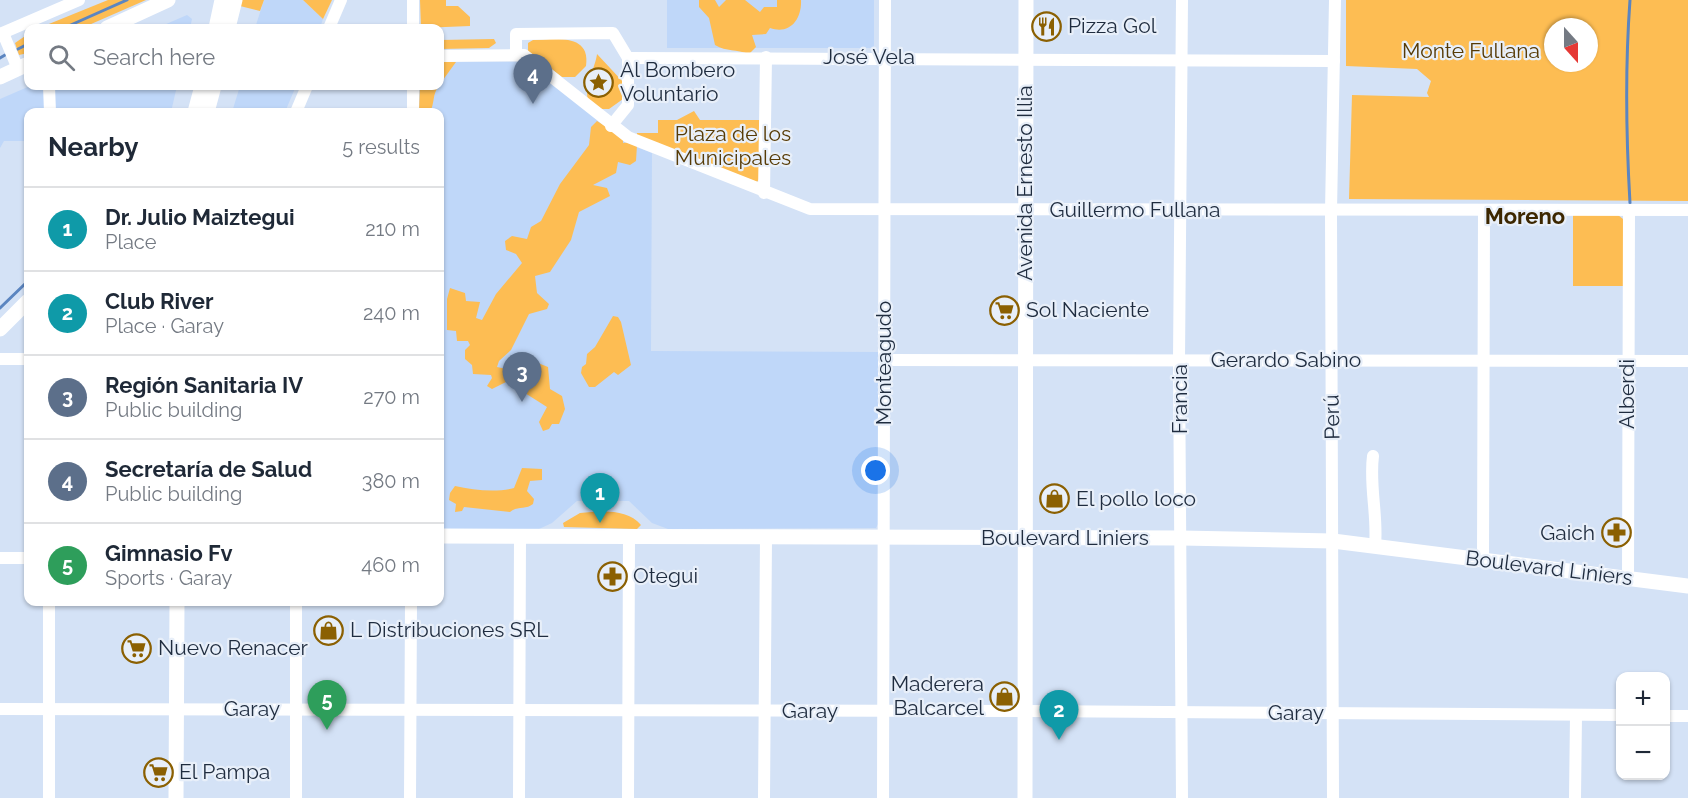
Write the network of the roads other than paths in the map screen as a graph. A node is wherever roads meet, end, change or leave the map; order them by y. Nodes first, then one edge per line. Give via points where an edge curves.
1 (79, 0) edge
2 (168, 0) edge
3 (222, 0) edge
4 (235, 0) edge
5 (341, 0) edge
6 (414, 0) edge
7 (885, 0) edge
8 (1026, 0) edge
9 (1182, 0) edge
10 (1335, 0) edge
11 (116, 24) edge
12 (217, 24) edge
13 (229, 24) edge
14 (331, 24) edge
15 (413, 24) edge
16 (2, 33) edge
17 (516, 55) junction
18 (444, 56) edge
19 (766, 57) junction
20 (885, 57) junction
21 (628, 58) junction
22 (1025, 58) junction
23 (1181, 59) junction
24 (1334, 61) junction
25 (23, 67) edge
26 (0, 77) edge
27 (50, 90) edge
28 (201, 90) edge
29 (213, 90) edge
30 (305, 90) edge
31 (413, 90) edge
32 (50, 108) edge
33 (196, 108) edge
34 (208, 108) edge
35 (298, 108) edge
36 (413, 108) edge
37 (611, 126) junction
38 (764, 192) junction
39 (884, 209) junction
40 (1025, 210) junction
41 (1181, 210) junction
42 (1629, 210) junction
43 (1688, 210) edge
44 (1331, 211) junction
45 (1484, 211) junction
46 (24, 305) edge
47 (0, 328) edge
48 (0, 359) edge
49 (24, 359) edge
50 (1331, 359) junction
51 (884, 360) junction
52 (1179, 360) junction
53 (1627, 360) junction
54 (1025, 361) junction
55 (1483, 361) junction
56 (1688, 361) edge
57 (1373, 456) dead end
58 (444, 536) edge
59 (520, 536) junction
60 (629, 537) junction
61 (766, 537) junction
62 (883, 537) junction
63 (1024, 538) junction
64 (1181, 538) junction
65 (1333, 541) junction
66 (1375, 546) junction
67 (0, 558) edge
68 (24, 558) edge
69 (1483, 560) junction
70 (1628, 577) junction
71 (1688, 586) edge
72 (49, 606) edge
73 (177, 606) edge
74 (296, 606) edge
75 (411, 606) edge
76 (0, 709) edge
77 (48, 709) junction
78 (176, 709) junction
79 (296, 709) junction
80 (410, 710) junction
81 (519, 710) junction
82 (628, 711) junction
83 (764, 711) junction
84 (883, 711) junction
85 (1025, 711) junction
86 (1181, 712) junction
87 (1333, 713) junction
88 (1576, 715) junction
89 (1616, 716) edge
90 (1670, 716) edge
91 (1688, 716) edge
92 (49, 798) edge
93 (176, 798) edge
94 (296, 798) edge
95 (410, 798) edge
96 (519, 798) edge
97 (628, 798) edge
98 (764, 798) edge
99 (883, 798) edge
100 (1025, 798) edge
101 (1182, 798) edge
102 (1333, 798) edge
103 (1575, 798) edge

1 - 16 street
2 - 11 main road
3 - 12 main road
4 - 13 main road
5 - 14 street
6 - 15 street
7 - 20 street, Monteagudo
8 - 22 main road, Avenida Ernesto Illia
9 - 23 street, Francia
10 - 24 street, Perú
16 - 25 street
17 - 18 street
17 - 21 street via 516,34 613,33
17 - 37 street, Guillermo Fullana via 524,55
19 - 20 street, José Vela
19 - 21 street, José Vela
19 - 38 street
20 - 22 street, José Vela
20 - 39 street, Monteagudo
21 - 37 street via 628,105
22 - 23 street, José Vela
22 - 40 main road, Avenida Ernesto Illia
23 - 24 street, José Vela
23 - 41 street, Francia
24 - 44 street, Perú
25 - 26 main road
27 - 32 street
28 - 33 main road
29 - 34 main road
30 - 35 street
31 - 36 street
37 - 38 street, Guillermo Fullana via 643,145
38 - 39 street, Guillermo Fullana via 810,209
39 - 40 street, Guillermo Fullana
39 - 51 street, Monteagudo
40 - 41 street, Guillermo Fullana
40 - 54 main road, Avenida Ernesto Illia
41 - 44 street, Guillermo Fullana
41 - 52 street, Francia
42 - 43 street, Guillermo Fullana
42 - 45 street, Guillermo Fullana
42 - 53 street, Alberdi
44 - 45 street, Guillermo Fullana
44 - 50 street, Perú
45 - 55 street
46 - 47 main road
48 - 49 street
50 - 52 street, Gerardo Sabino
50 - 55 street, Gerardo Sabino
50 - 65 street, Perú
51 - 54 street, Gerardo Sabino
51 - 62 street, Monteagudo
52 - 54 street, Gerardo Sabino
52 - 64 street, Francia
53 - 55 street, Gerardo Sabino
53 - 56 street, Gerardo Sabino
53 - 70 street, Alberdi
54 - 63 main road, Avenida Ernesto Illia
55 - 69 street
57 - 66 street
58 - 59 main road, Boulevard Liniers
59 - 60 main road, Boulevard Liniers
59 - 81 street
60 - 61 main road, Boulevard Liniers
60 - 82 street
61 - 62 main road, Boulevard Liniers
61 - 83 street
62 - 63 main road, Boulevard Liniers
62 - 84 street, Monteagudo
63 - 64 main road, Boulevard Liniers
63 - 85 main road, Avenida Ernesto Illia
64 - 65 main road, Boulevard Liniers
64 - 86 street, Francia
65 - 66 main road, Boulevard Liniers
65 - 87 street, Perú
66 - 69 main road, Boulevard Liniers
67 - 68 street
69 - 70 main road, Boulevard Liniers
70 - 71 main road, Boulevard Liniers
72 - 77 street
73 - 78 main road
74 - 79 street
75 - 80 street
76 - 77 street, Garay
77 - 78 street, Garay
77 - 92 street
78 - 79 street, Garay
78 - 93 main road
79 - 80 street, Garay
79 - 94 street
80 - 81 street, Garay
80 - 95 street
81 - 82 street, Garay
81 - 96 street
82 - 83 street, Garay
82 - 97 street
83 - 84 street, Garay
83 - 98 street
84 - 85 street, Garay
84 - 99 street, Monteagudo
85 - 86 street, Garay
85 - 100 main road, Avenida Ernesto Illia
86 - 87 street, Garay
86 - 101 street, Francia
87 - 88 street, Garay
87 - 102 street, Perú
88 - 89 street, Garay
88 - 103 street
90 - 91 street

